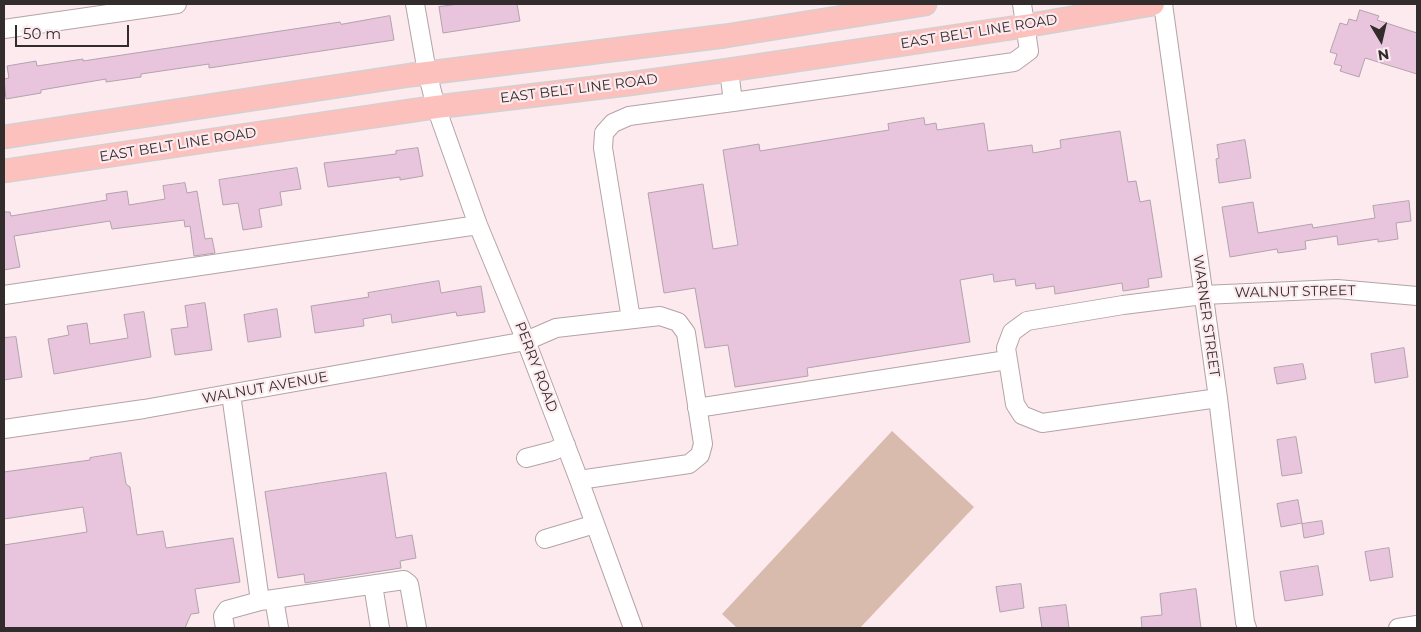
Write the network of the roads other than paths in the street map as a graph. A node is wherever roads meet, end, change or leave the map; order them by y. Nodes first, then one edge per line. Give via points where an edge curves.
1 (177, 4) edge
2 (415, 4) edge
3 (925, 4) edge
4 (1022, 4) edge
5 (1153, 4) edge
6 (1163, 4) edge
7 (1026, 26) junction
8 (4, 29) edge
9 (729, 70) junction
10 (426, 72) junction
11 (733, 102) junction
12 (436, 107) junction
13 (4, 137) edge
14 (4, 171) edge
15 (478, 225) junction
16 (4, 295) edge
17 (1203, 295) junction
18 (1417, 296) edge
19 (630, 319) junction
20 (526, 341) junction
21 (1008, 360) junction
22 (231, 394) junction
23 (1218, 398) junction
24 (698, 408) junction
25 (4, 430) edge
26 (566, 445) junction
27 (526, 458) dead end
28 (579, 480) junction
29 (595, 524) junction
30 (546, 539) dead end
31 (373, 585) junction
32 (267, 600) junction
33 (1417, 625) edge
34 (225, 628) edge
35 (279, 628) edge
36 (380, 628) edge
37 (417, 628) edge
38 (633, 628) edge
39 (1247, 628) edge
40 (1398, 628) edge

1 - 8 street
2 - 10 street, PERRY ROAD
3 - 10 main road via 725,36
4 - 7 street
5 - 7 main road, EAST BELT LINE ROAD
6 - 17 street, WARNER STREET
7 - 9 main road, EAST BELT LINE ROAD
7 - 11 street via 1029,52 1014,62
9 - 11 street
9 - 12 main road, EAST BELT LINE ROAD
10 - 12 street, PERRY ROAD
10 - 13 main road
11 - 19 street via 629,116 613,124 604,134 603,148
12 - 14 main road, EAST BELT LINE ROAD
12 - 15 street, PERRY ROAD
15 - 16 street
15 - 20 street, PERRY ROAD
17 - 18 street, WALNUT STREET via 1337,289
17 - 21 street, WALNUT STREET via 1026,321 1012,332 1006,348
17 - 23 street, WARNER STREET
19 - 20 street, WALNUT AVENUE via 556,328
19 - 24 street, WALNUT AVENUE via 660,316 678,322 686,333
20 - 22 street, WALNUT AVENUE
20 - 26 street, PERRY ROAD
21 - 23 street, WALNUT STREET via 1014,404 1022,414 1042,423
21 - 24 street
22 - 25 street, WALNUT AVENUE
22 - 32 street
23 - 39 street, WARNER STREET
24 - 28 street, WALNUT AVENUE via 703,444 700,454 689,464
26 - 27 street
26 - 28 street, PERRY ROAD
28 - 29 street, PERRY ROAD
29 - 30 street
29 - 38 street, PERRY ROAD
31 - 32 street
31 - 36 street
31 - 37 street via 404,580 409,584
32 - 34 street via 227,610 223,616
32 - 35 street
33 - 40 street

